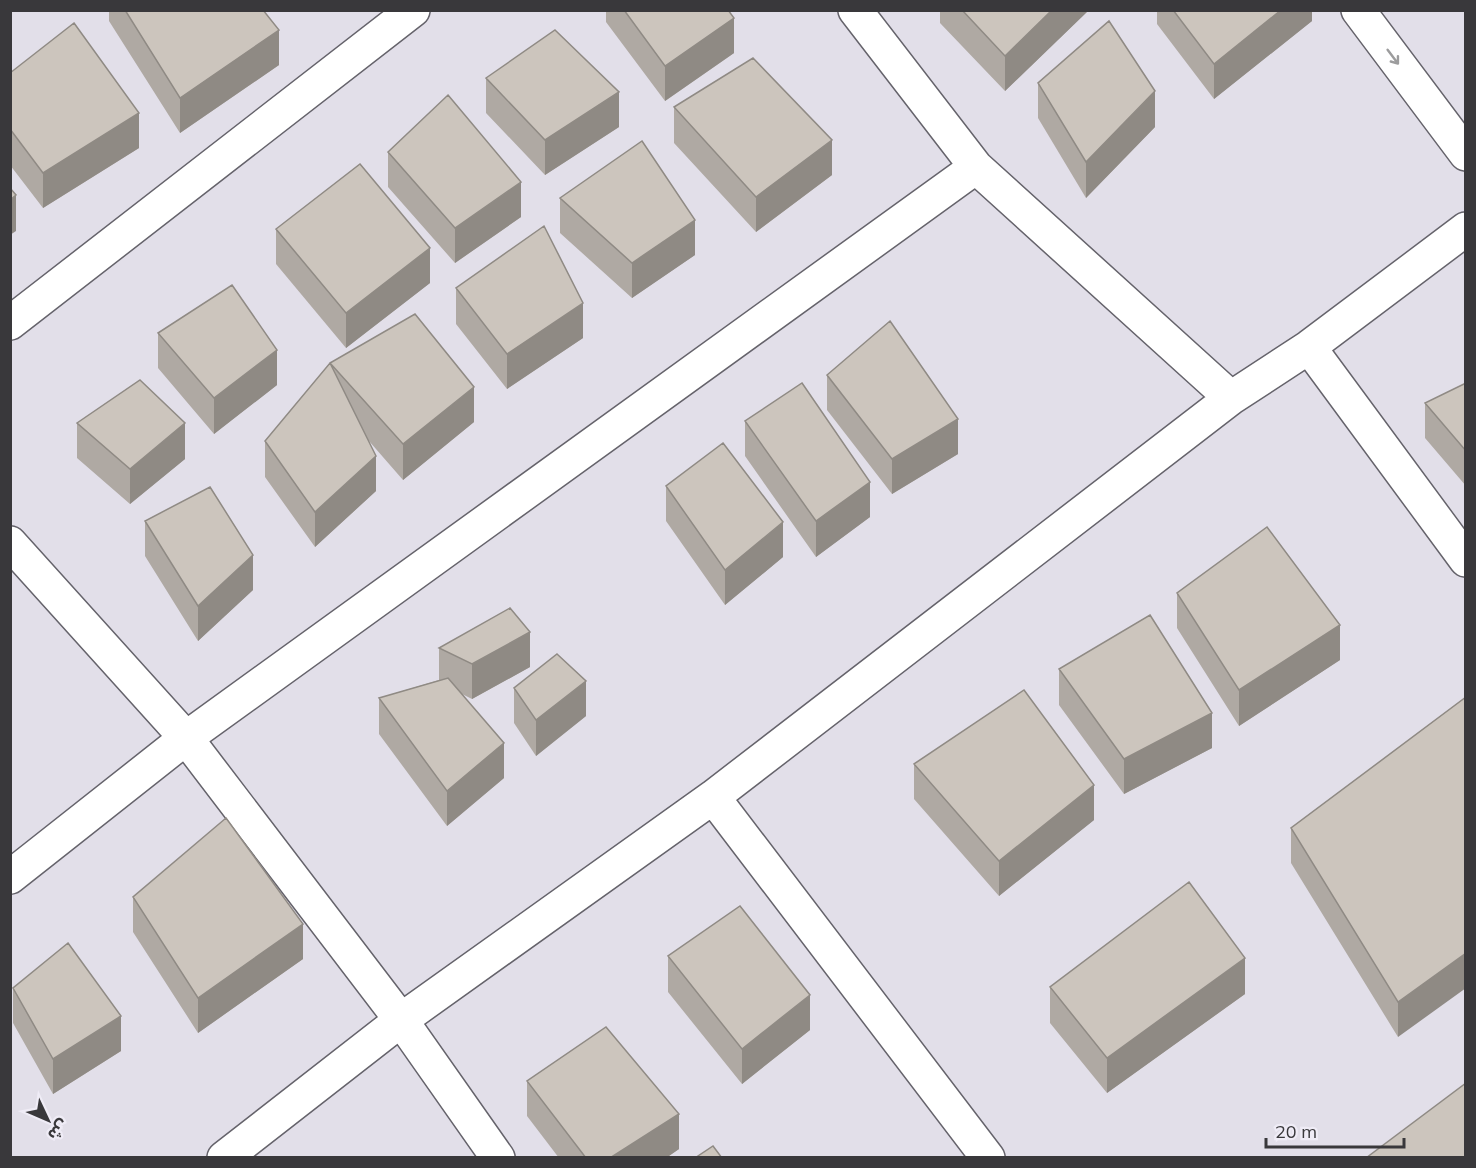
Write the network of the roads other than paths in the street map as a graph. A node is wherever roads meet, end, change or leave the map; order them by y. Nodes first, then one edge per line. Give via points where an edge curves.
1 (413, 10) edge
2 (855, 10) edge
3 (1358, 10) edge
4 (1466, 154) edge
5 (976, 167) junction
6 (1466, 229) edge
7 (10, 323) edge
8 (1309, 347) junction
9 (1231, 398) junction
10 (10, 543) edge
11 (1466, 560) edge
12 (186, 738) junction
13 (713, 797) junction
14 (10, 878) edge
15 (401, 1020) junction
16 (224, 1158) edge
17 (498, 1158) edge
18 (988, 1158) edge

1 - 7 street
2 - 5 street
3 -> 4 street
5 - 9 street
5 - 12 street
6 - 8 street
8 - 9 street
8 - 11 street
9 - 13 street
10 - 12 street
12 - 14 street
12 - 15 street
13 - 15 street
13 - 18 street
15 - 16 street
15 - 17 street

